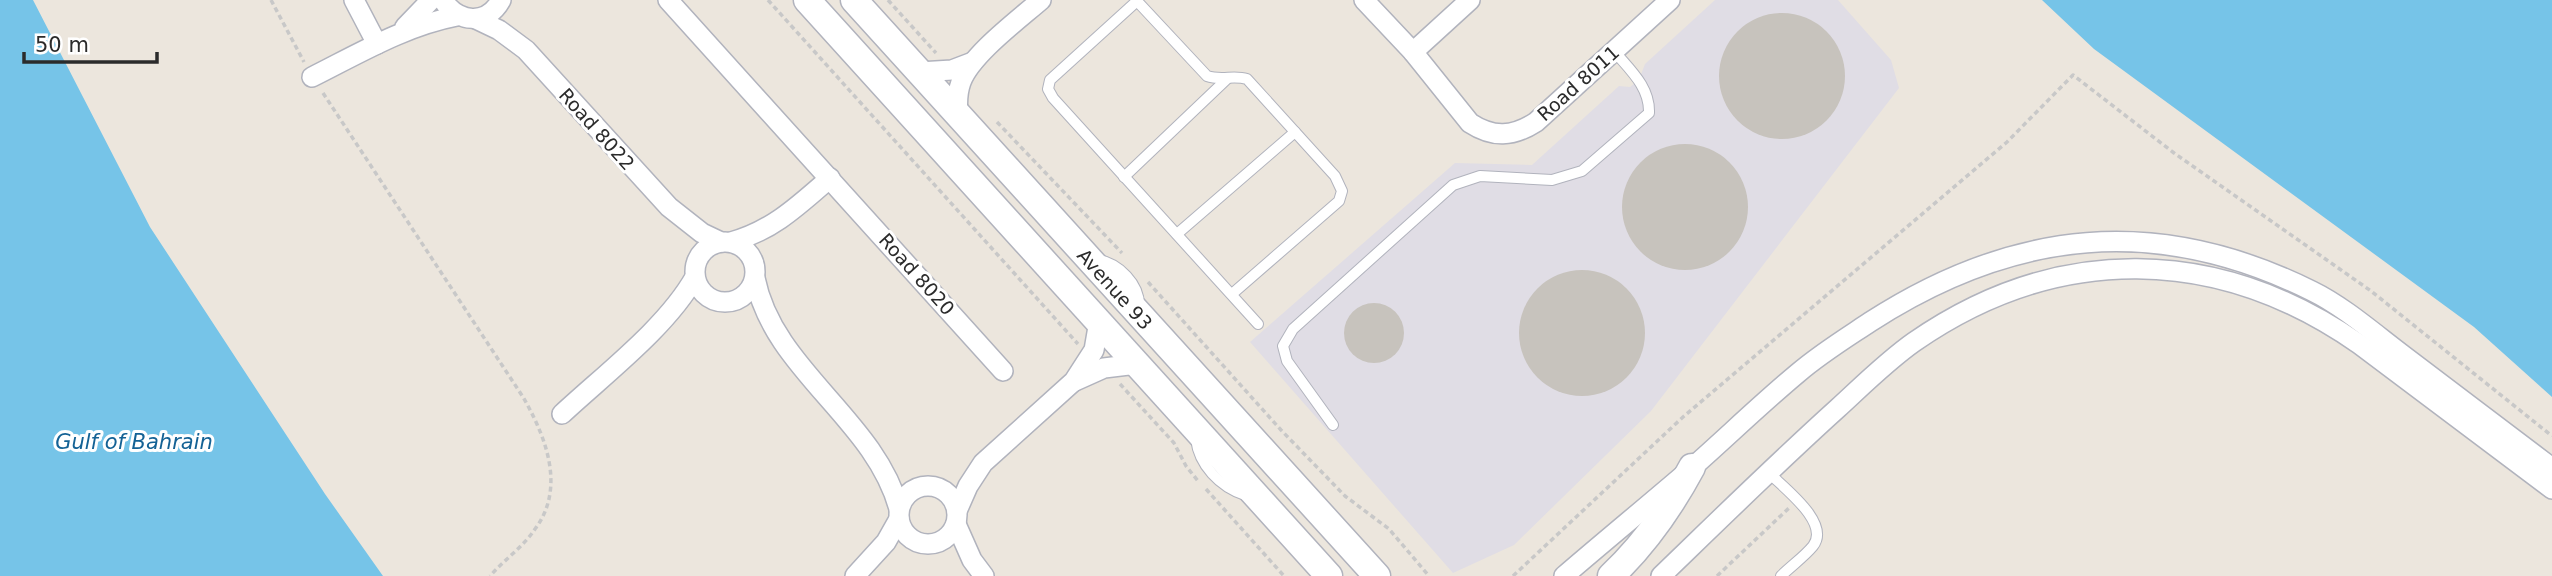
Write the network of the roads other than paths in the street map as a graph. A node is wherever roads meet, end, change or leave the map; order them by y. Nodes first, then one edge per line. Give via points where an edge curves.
1 (354, 0) edge
2 (432, 0) edge
3 (443, 0) edge
4 (502, 0) edge
5 (668, 0) edge
6 (807, 0) edge
7 (853, 0) edge
8 (1041, 0) edge
9 (1137, 0) edge
10 (1364, 0) edge
11 (1471, 0) edge
12 (1670, 0) edge
13 (467, 17) junction
14 (396, 34) junction
15 (377, 44) junction
16 (526, 50) junction
17 (1614, 51) junction
18 (1413, 52) junction
19 (973, 62) junction
20 (919, 72) junction
21 (312, 77) road end
22 (1228, 78) junction
23 (958, 115) junction
24 (1295, 132) junction
25 (1124, 177) junction
26 (830, 178) junction
27 (669, 207) junction
28 (780, 221) junction
29 (1177, 234) junction
30 (726, 242) junction
31 (755, 271) junction
32 (695, 272) junction
33 (1232, 294) junction
34 (720, 301) junction
35 (1099, 321) junction
36 (1258, 324) dead end
37 (658, 325) junction
38 (778, 335) junction
39 (1137, 364) junction
40 (1003, 371) dead end
41 (1074, 381) junction
42 (562, 414) dead end
43 (1333, 425) dead end
44 (869, 447) junction
45 (983, 463) junction
46 (1692, 467) junction
47 (2552, 468) edge
48 (1769, 473) junction
49 (929, 486) junction
50 (2552, 489) edge
51 (899, 514) junction
52 (956, 518) junction
53 (927, 544) junction
54 (860, 571) edge
55 (981, 573) edge
56 (1329, 576) edge
57 (1377, 576) edge
58 (1564, 576) edge
59 (1611, 576) edge
60 (1661, 576) edge
61 (1781, 576) edge

1 - 15 street
2 - 14 street
3 - 13 street via 449,9
4 - 13 street via 494,11
4 - 16 street, Road 8022
5 - 26 street, Road 8020
6 - 35 street, Avenue 93
7 - 20 street, Avenue 93
8 - 19 street
9 - 22 lane via 1206,76
9 - 25 lane via 1050,80 1048,89
10 - 18 street, Road 8011
11 - 18 street
12 - 17 street, Road 8011
13 - 14 street via 426,23
13 - 16 street, Road 8022 via 499,30
14 - 15 street
15 - 21 street
16 - 27 street, Road 8022
17 - 18 street, Road 8011 via 1524,130 1496,135 1471,123
17 - 43 lane via 1639,80 1649,100 1649,113 1582,172 1552,180 1480,176 1453,184 1293,329 1283,346 1287,361
19 - 20 street via 952,70
19 - 23 street via 960,84
20 - 23 street, Avenue 93
22 - 24 lane via 1247,79
22 - 25 lane
23 - 57 street, Avenue 93
24 - 29 lane
24 - 33 lane via 1335,177 1342,191 1339,201
25 - 29 lane
26 - 28 street
26 - 40 street, Road 8020
27 - 30 street, Road 8022 via 702,233
27 - 32 street, Road 8022 via 686,236
28 - 30 street
28 - 31 street
29 - 33 lane
30 - 31 street via 746,250
30 - 32 street via 704,250
31 - 34 street via 746,295
31 - 38 street via 759,297
32 - 34 street via 698,286
32 - 37 street via 683,296
33 - 36 lane
34 - 37 street
34 - 38 street via 747,312
35 - 39 street, Avenue 93
35 - 41 street via 1090,357
37 - 42 street
38 - 44 street
39 - 41 street via 1104,368
39 - 56 street, Avenue 93
41 - 45 street
44 - 49 street via 896,471
44 - 51 street via 888,479
45 - 49 street
45 - 52 street
46 - 47 street via 1800,371 1902,301 2003,258 2073,243 2138,241 2255,265 2315,292
46 - 58 street
46 - 59 street via 1652,531
48 - 50 street via 1913,342 1959,316 2050,278 2134,268 2170,270 2248,286 2328,322
48 - 60 street
48 - 61 lane via 1815,520 1813,546
49 - 51 street via 908,494
49 - 52 street via 949,495
51 - 53 street via 909,538
51 - 54 street via 886,542
52 - 53 street via 950,534
52 - 55 street via 965,549
53 - 54 street via 901,548
53 - 55 street

